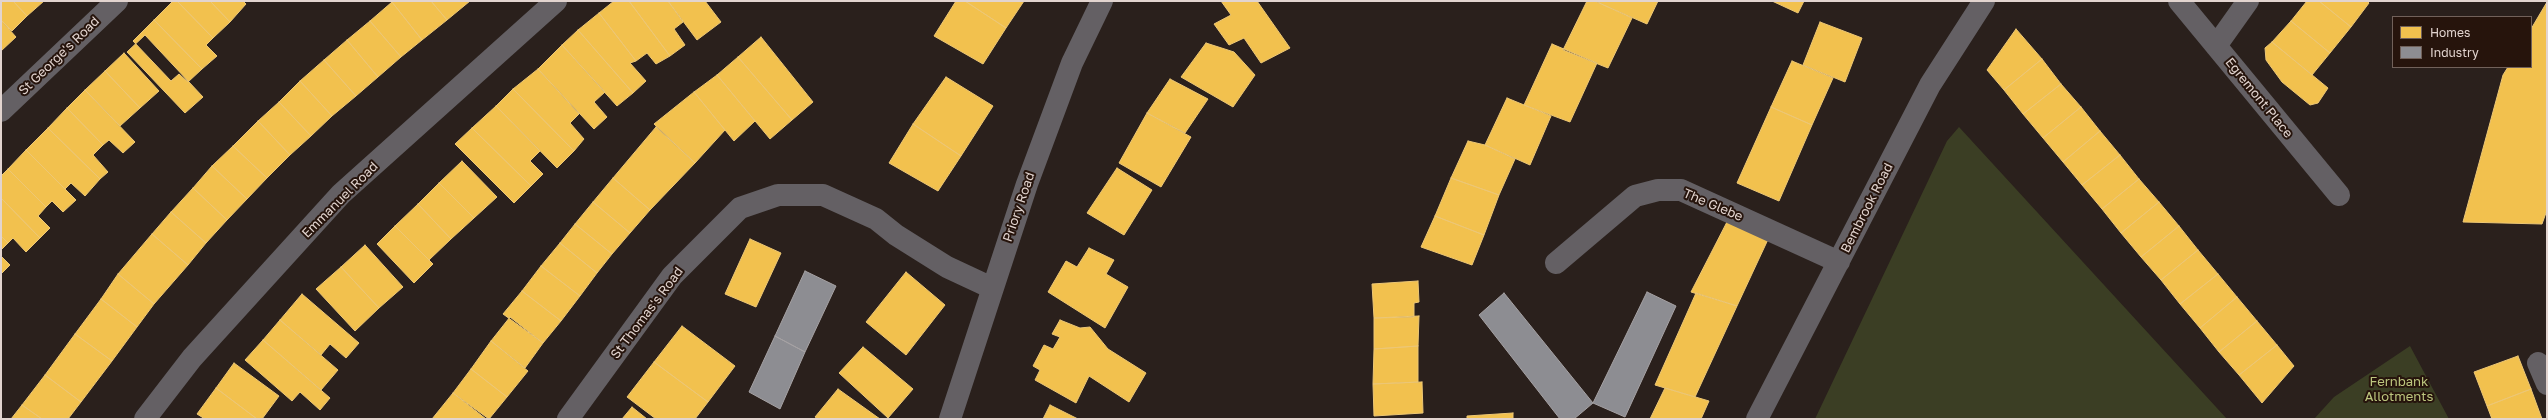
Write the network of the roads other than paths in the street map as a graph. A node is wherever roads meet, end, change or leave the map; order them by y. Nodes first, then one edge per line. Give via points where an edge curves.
1 (117, 1) edge
2 (556, 1) edge
3 (1102, 1) edge
4 (1984, 1) edge
5 (2179, 1) edge
6 (2248, 1) edge
7 (2216, 46) junction
8 (1, 111) edge
9 (2339, 195) dead end
10 (1839, 262) junction
11 (1556, 263) dead end
12 (992, 288) junction
13 (2538, 363) dead end
14 (2547, 384) edge
15 (145, 419) edge
16 (568, 419) edge
17 (950, 419) edge
18 (1757, 419) edge

1 - 8 street, St George's Road
2 - 15 street, Emmanuel Road via 341,194 192,358
3 - 12 street, Priory Road via 1072,63
4 - 10 street, Bembrook Road via 1930,85
5 - 7 street, Egremont Place
6 - 7 street
7 - 9 street, Egremont Place
10 - 11 street, The Glebe via 1681,190 1658,190 1635,196
10 - 18 street, Bembrook Road
12 - 16 street, St Thomas's Road via 947,267 896,235 876,219 830,198 823,195 778,195 740,208 672,276
12 - 17 street, Priory Road
13 - 14 street

